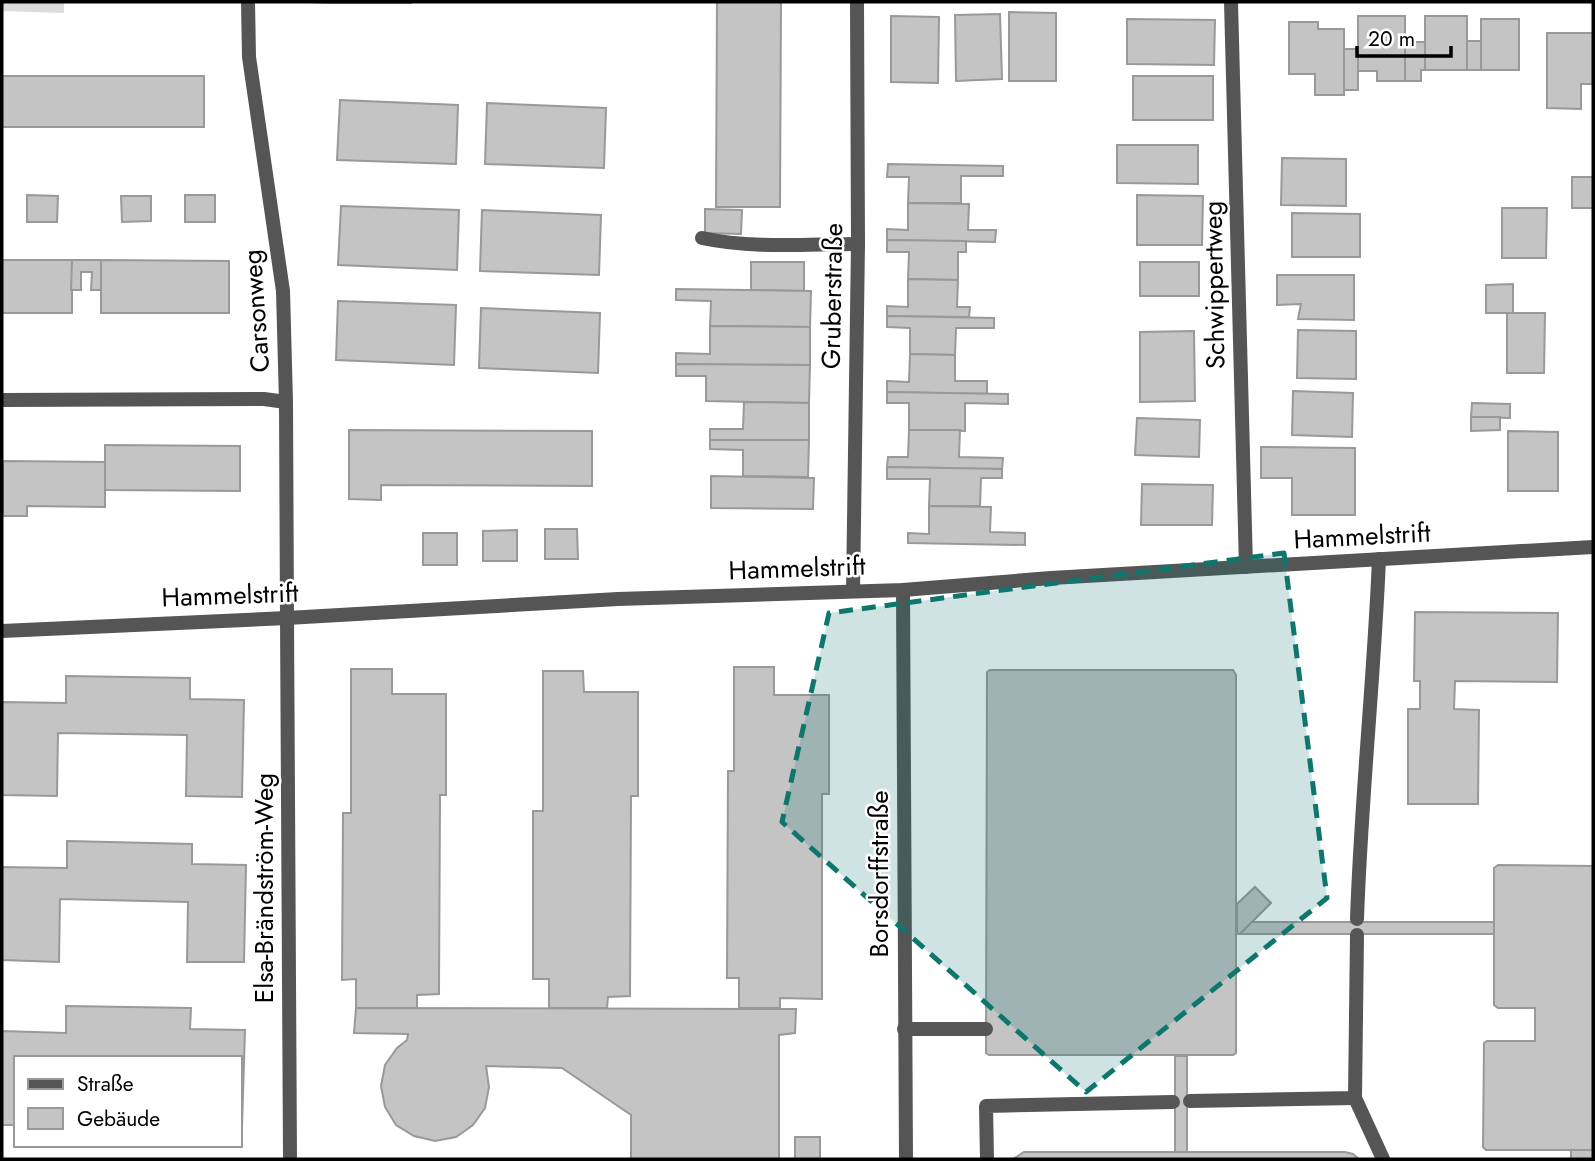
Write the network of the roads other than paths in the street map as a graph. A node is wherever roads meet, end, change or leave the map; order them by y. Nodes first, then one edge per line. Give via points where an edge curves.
1 (248, 2) edge
2 (857, 2) edge
3 (1231, 2) edge
4 (702, 238) dead end
5 (858, 244) junction
6 (2, 400) edge
7 (286, 401) junction
8 (1593, 547) edge
9 (1379, 559) junction
10 (1246, 568) junction
11 (903, 590) junction
12 (853, 591) junction
13 (287, 618) junction
14 (2, 631) edge
15 (1357, 919) dead end
16 (1357, 935) dead end
17 (904, 1029) junction
18 (986, 1029) dead end
19 (1355, 1098) junction
20 (1190, 1101) dead end
21 (1173, 1102) dead end
22 (290, 1159) edge
23 (906, 1159) edge
24 (987, 1159) edge
25 (1384, 1159) edge

1 - 7 street, Carsonweg via 249,57 283,291
2 - 5 street, Gruberstraße
3 - 10 street, Schwippertweg
4 - 5 street via 755,245
5 - 12 street, Gruberstraße
6 - 7 street
7 - 13 street, Carsonweg
8 - 9 street, Hammelstrift
9 - 10 street, Hammelstrift
9 - 15 street
10 - 11 street, Hammelstrift
11 - 12 street, Hammelstrift
11 - 17 street, Borsdorffstraße
12 - 13 street, Hammelstrift
13 - 14 street, Hammelstrift
13 - 22 street, Elsa-Brändström-Weg
16 - 19 street
17 - 18 street
17 - 23 street, Borsdorffstraße
19 - 20 street
19 - 25 street
21 - 24 street via 986,1106

